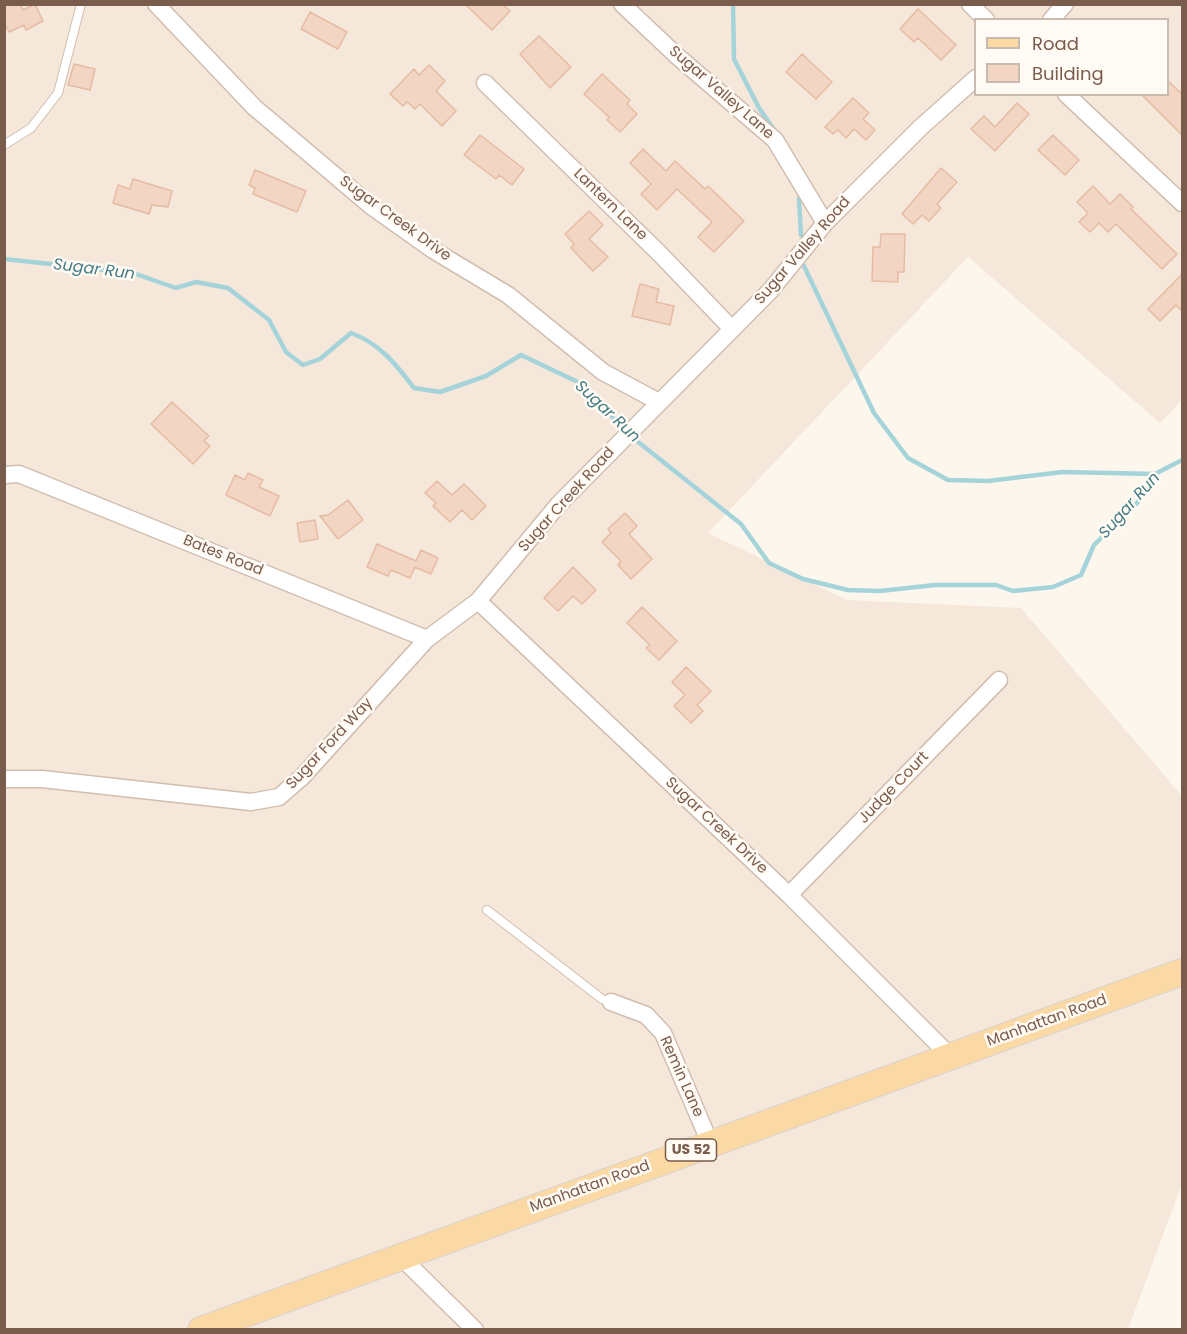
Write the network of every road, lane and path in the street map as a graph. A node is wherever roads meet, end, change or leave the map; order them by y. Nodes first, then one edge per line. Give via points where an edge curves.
1 (81, 4) edge
2 (156, 4) edge
3 (622, 4) edge
4 (970, 4) edge
5 (1065, 4) edge
6 (984, 18) edge
7 (1053, 18) edge
8 (974, 79) edge
9 (485, 84) dead end
10 (1068, 96) edge
11 (4, 145) edge
12 (1182, 203) edge
13 (825, 223) junction
14 (732, 329) junction
15 (659, 402) junction
16 (12, 474) edge
17 (478, 601) junction
18 (427, 639) junction
19 (999, 680) dead end
20 (4, 779) edge
21 (789, 895) junction
22 (487, 910) dead end
23 (1182, 972) edge
24 (611, 1002) joint
25 (950, 1056) junction
26 (710, 1143) junction
27 (401, 1257) junction
28 (201, 1329) edge
29 (475, 1329) edge

1 - 11 lane via 58,93 31,128
2 - 15 street, Sugar Creek Drive via 254,107 371,206 433,250 508,295 603,372
3 - 13 street, Sugar Valley Lane via 775,140
4 - 6 street
5 - 7 street
8 - 13 street, Sugar Valley Road
9 - 14 street, Lantern Lane
10 - 12 street
13 - 14 street, Sugar Valley Road via 770,291
14 - 15 street, Sugar Valley Road
15 - 17 street, Sugar Creek Road via 558,505
16 - 18 street, Bates Road
17 - 18 street, Sugar Ford Way
17 - 21 street, Sugar Creek Drive
18 - 20 street, Sugar Ford Way via 302,777 279,797 251,802 42,779
19 - 21 street, Judge Court
21 - 25 street, Sugar Creek Drive
22 - 24 lane
23 - 25 main road, Manhattan Road / US 52
24 - 26 street, Remin Lane via 646,1015 663,1033
25 - 26 main road, Manhattan Road / US 52
26 - 27 main road, Manhattan Road / US 52
27 - 28 main road, Manhattan Road / US 52
27 - 29 street

